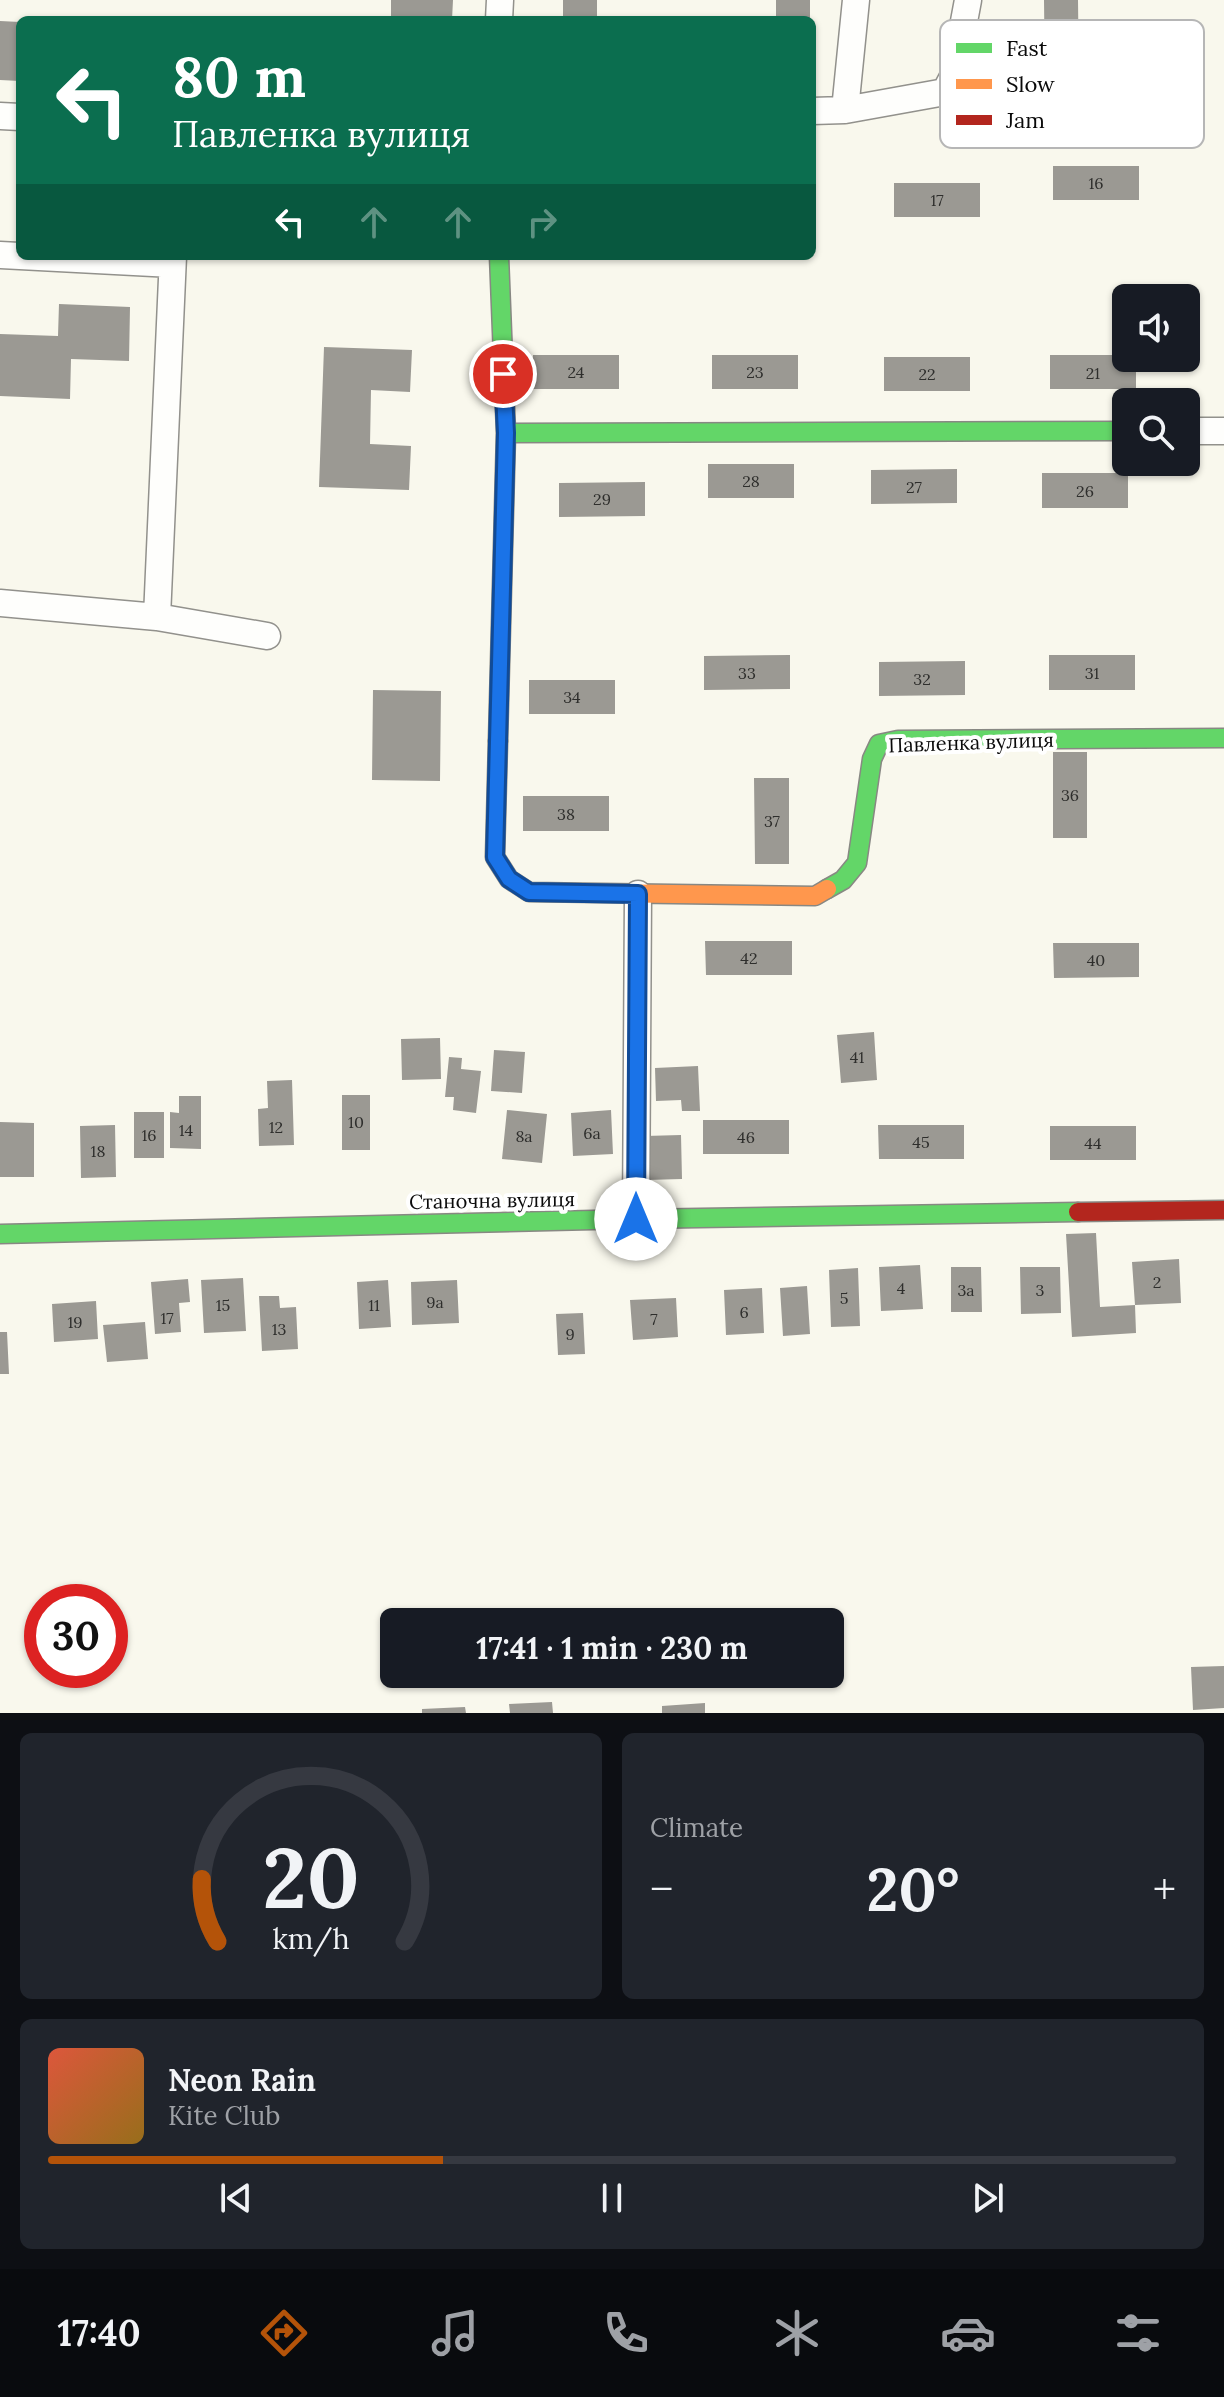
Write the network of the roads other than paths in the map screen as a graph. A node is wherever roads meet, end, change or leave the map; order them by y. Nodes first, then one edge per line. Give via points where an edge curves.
1 (856, 0) edge
2 (968, 0) edge
3 (964, 20) edge
4 (940, 94) edge
5 (845, 110) junction
6 (816, 111) edge
7 (172, 260) edge
8 (499, 260) edge
9 (1112, 431) edge
10 (1200, 431) edge
11 (1224, 431) edge
12 (506, 433) junction
13 (0, 603) edge
14 (157, 617) junction
15 (267, 636) dead end
16 (1224, 738) edge
17 (638, 894) junction
18 (1224, 1210) edge
19 (636, 1219) junction
20 (0, 1234) edge

1 - 5 street
2 - 3 street
4 - 5 street
5 - 6 street
7 - 14 street
8 - 12 street, Павленка вулиця
9 - 12 street
10 - 11 street
12 - 17 street, Павленка вулиця via 495,857 509,879 529,892
13 - 14 street
14 - 15 street
16 - 17 street, Павленка вулиця via 879,744 872,759 857,863 843,880 815,896
17 - 19 street
18 - 19 street, Станочна вулиця
19 - 20 street, Станочна вулиця

